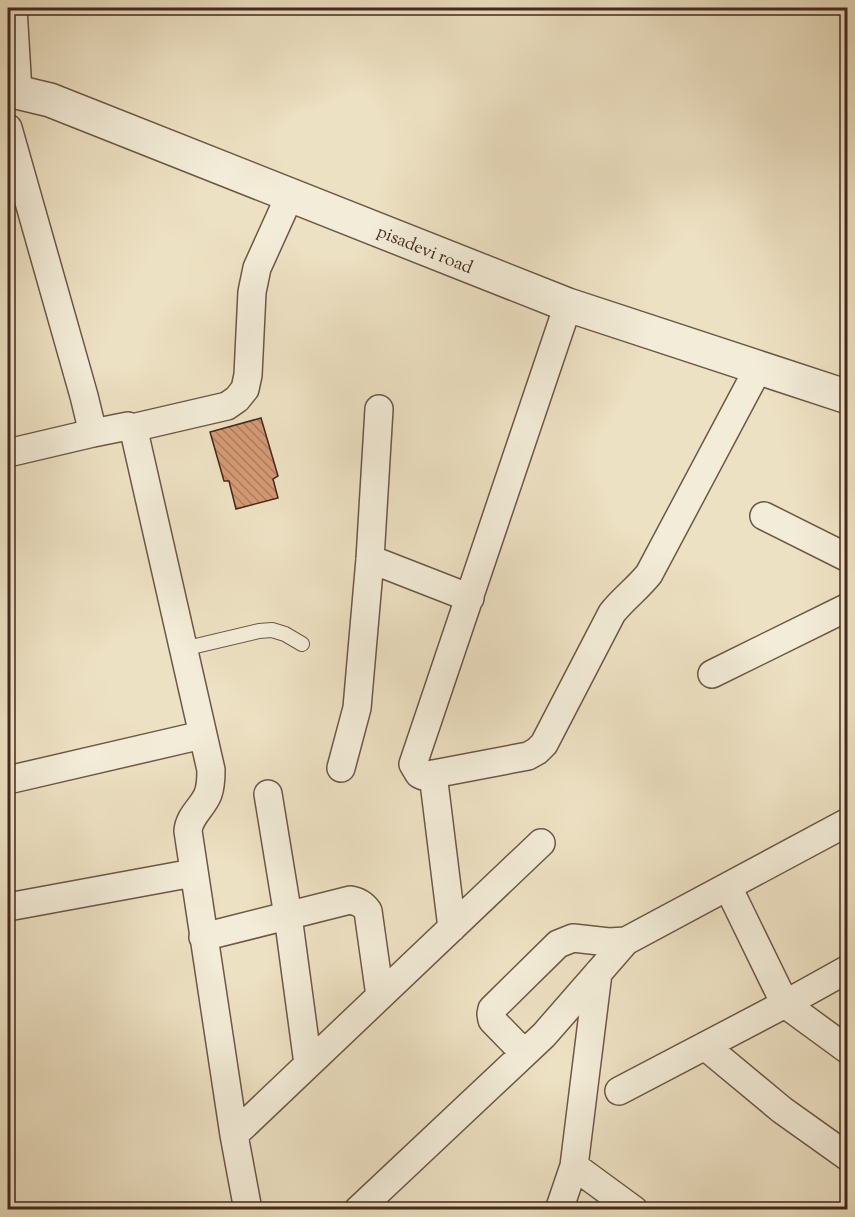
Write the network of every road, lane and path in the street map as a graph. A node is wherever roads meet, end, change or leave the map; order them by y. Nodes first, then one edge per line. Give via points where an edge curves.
1 (13, 8) edge
2 (13, 91) edge
3 (8, 128) edge
4 (290, 195) junction
5 (568, 305) junction
6 (759, 367) junction
7 (848, 397) edge
8 (379, 409) dead end
9 (132, 428) junction
10 (93, 433) junction
11 (8, 453) edge
12 (764, 516) dead end
13 (370, 558) junction
14 (848, 558) edge
15 (470, 598) junction
16 (848, 607) edge
17 (302, 644) dead end
18 (183, 649) junction
19 (712, 674) dead end
20 (202, 735) junction
21 (341, 768) dead end
22 (434, 774) junction
23 (8, 780) edge
24 (268, 794) dead end
25 (848, 822) edge
26 (541, 843) dead end
27 (193, 873) junction
28 (728, 887) junction
29 (8, 907) edge
30 (288, 916) junction
31 (452, 928) junction
32 (203, 937) junction
33 (626, 941) junction
34 (848, 969) edge
35 (598, 973) junction
36 (380, 996) junction
37 (785, 1004) junction
38 (705, 1046) junction
39 (848, 1050) edge
40 (524, 1053) junction
41 (308, 1064) junction
42 (619, 1091) dead end
43 (234, 1135) junction
44 (848, 1157) edge
45 (574, 1166) junction
46 (248, 1209) edge
47 (358, 1209) edge
48 (559, 1209) edge
49 (634, 1209) edge

1 - 2 street
2 - 4 street, pisadevi road via 50,100
3 - 10 street
4 - 5 street, pisadevi road
4 - 9 street via 257,268 245,389 227,406
5 - 6 street, pisadevi road
5 - 15 street
6 - 7 street, pisadevi road
6 - 22 street via 649,574 612,613 544,744 528,756
8 - 13 street
9 - 10 street
9 - 18 street
10 - 11 street
12 - 14 street
13 - 15 street
13 - 21 street via 357,708
15 - 22 street via 413,764 423,776
16 - 19 street
17 - 18 lane via 272,630
18 - 20 street
20 - 23 street
20 - 27 street via 211,780 208,795 188,826
22 - 31 street
24 - 30 street
25 - 28 street
26 - 31 street
27 - 29 street
27 - 32 street
28 - 33 street
28 - 37 street
30 - 32 street
30 - 36 street via 350,900 364,905
30 - 41 street
31 - 36 street
32 - 43 street
33 - 35 street
33 - 40 street via 573,938 558,944 492,1009 492,1020
34 - 37 street
35 - 40 street
35 - 45 street
36 - 41 street
37 - 38 street
37 - 39 street
38 - 42 street
38 - 44 street via 782,1110
40 - 47 street
41 - 43 street
43 - 46 street
45 - 48 street
45 - 49 street

